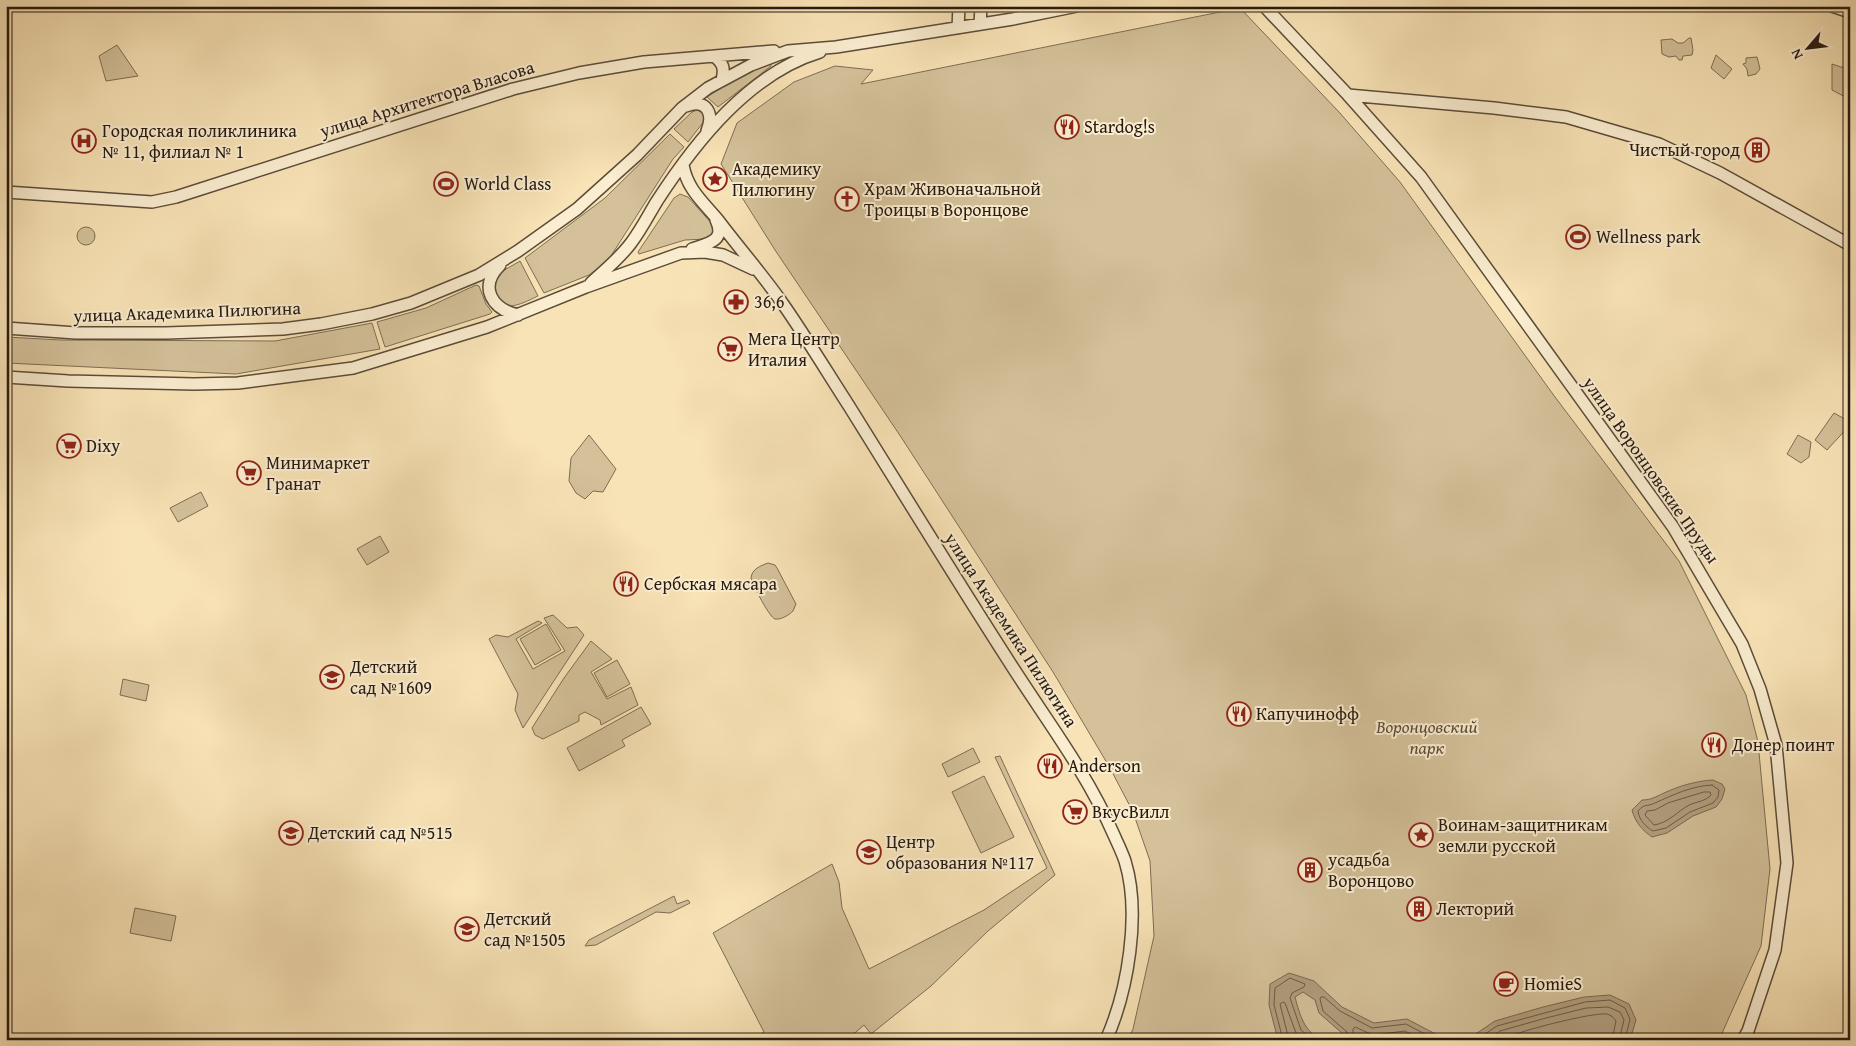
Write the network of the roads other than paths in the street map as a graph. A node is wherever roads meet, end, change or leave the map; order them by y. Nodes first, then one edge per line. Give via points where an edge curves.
1 (959, 6) edge
2 (981, 6) edge
3 (1077, 6) edge
4 (1264, 6) edge
5 (1832, 6) edge
6 (1850, 12) edge
7 (980, 24) junction
8 (958, 28) junction
9 (836, 47) junction
10 (788, 50) junction
11 (714, 56) junction
12 (722, 80) junction
13 (1348, 95) junction
14 (682, 108) junction
15 (706, 134) junction
16 (683, 165) junction
17 (6, 192) edge
18 (714, 216) junction
19 (1850, 244) edge
20 (681, 253) junction
21 (506, 259) junction
22 (758, 271) junction
23 (586, 287) junction
24 (518, 315) junction
25 (6, 328) edge
26 (6, 377) edge
27 (1106, 1040) edge
28 (1743, 1040) edge

1 - 8 street
2 - 7 street
3 - 7 street
4 - 13 street, улица Воронцовские Пруды
5 - 6 street
7 - 8 street
8 - 9 street
9 - 10 street, улица Академика Пилюгина
9 - 15 street, улица Академика Пилюгина via 793,63 773,75 741,99
10 - 11 street, улица Архитектора Власова
10 - 12 street, улица Академика Пилюгина
11 - 12 street via 722,62 725,71
11 - 17 street, улица Архитектора Власова via 635,63 513,89 152,202
12 - 14 street, улица Академика Пилюгина
13 - 19 street via 1566,117 1658,144 1720,173
13 - 28 street, улица Воронцовские Пруды via 1421,177 1673,527 1742,644 1760,689 1776,746 1787,863 1775,950
14 - 15 street via 704,105 710,117
14 - 21 street, улица Академика Пилюгина via 637,155 577,209
15 - 16 street, улица Академика Пилюгина
16 - 18 street, улица Академика Пилюгина via 688,184
16 - 23 street, улица Академика Пилюгина via 632,242
18 - 20 street via 720,232 718,237
18 - 22 street, улица Академика Пилюгина
20 - 22 street, улица Академика Пилюгина via 723,255
20 - 23 street, улица Академика Пилюгина
21 - 24 street via 490,278 490,293 501,309
21 - 25 street, улица Академика Пилюгина via 479,274 411,302 321,324 283,329 166,334
22 - 27 street, улица Академика Пилюгина via 788,310 1104,812 1125,861 1131,907 1127,970 1121,999
23 - 24 street, улица Академика Пилюгина
24 - 26 street, улица Академика Пилюгина via 361,366 238,383

